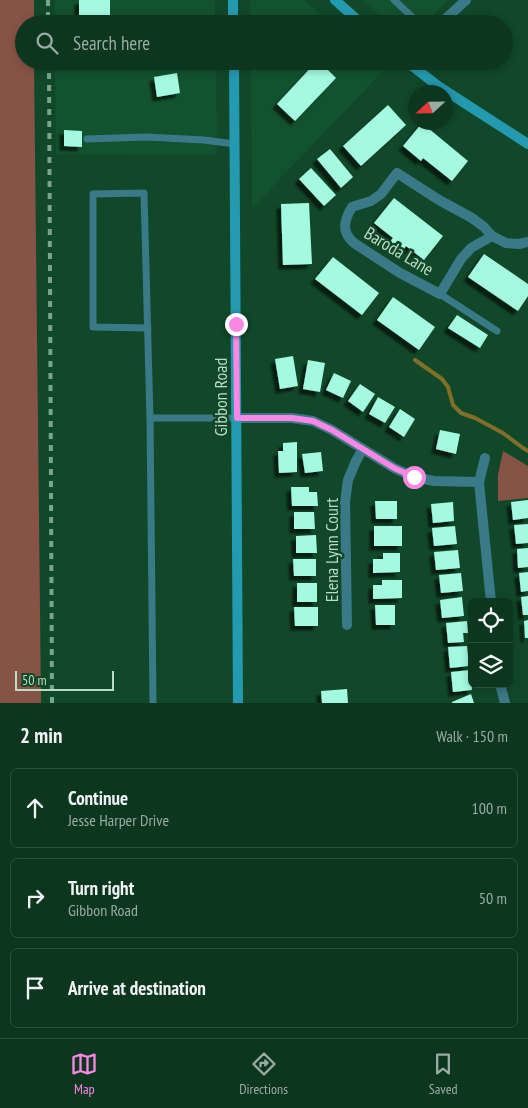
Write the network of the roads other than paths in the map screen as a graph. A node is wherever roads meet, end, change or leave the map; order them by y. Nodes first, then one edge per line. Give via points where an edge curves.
1 (233, 0) edge
2 (335, 0) edge
3 (394, 0) edge
4 (466, 0) edge
5 (233, 15) edge
6 (352, 15) edge
7 (410, 15) edge
8 (450, 15) edge
9 (234, 70) edge
10 (418, 70) edge
11 (87, 139) dead end
12 (235, 144) junction
13 (528, 144) edge
14 (492, 236) junction
15 (528, 242) edge
16 (440, 294) junction
17 (148, 328) junction
18 (496, 331) dead end
19 (150, 418) junction
20 (237, 418) junction
21 (363, 449) junction
22 (485, 458) dead end
23 (479, 482) junction
24 (491, 598) edge
25 (347, 625) dead end
26 (501, 688) edge
27 (153, 703) edge
28 (238, 703) edge
29 (505, 703) edge

1 - 5 main road
2 - 6 main road
3 - 7 lane
4 - 8 street
9 - 12 main road, Gibbon Road
10 - 13 main road
11 - 12 lane via 146,137
12 - 20 main road, Gibbon Road
14 - 15 street, Baroda Lane via 506,243
14 - 16 street, Baroda Lane via 471,248
14 - 16 street, Baroda Lane via 472,218 397,173 381,194 352,207 346,222 348,238 400,273
16 - 18 lane
17 - 17 lane via 144,193 93,194 93,328
17 - 19 lane
19 - 20 lane
19 - 27 lane
20 - 21 street via 313,421
20 - 28 main road, Gibbon Road
21 - 23 street via 414,477
21 - 25 street, Elena Lynn Court via 348,480 345,502
22 - 23 street
23 - 24 street
26 - 29 street

